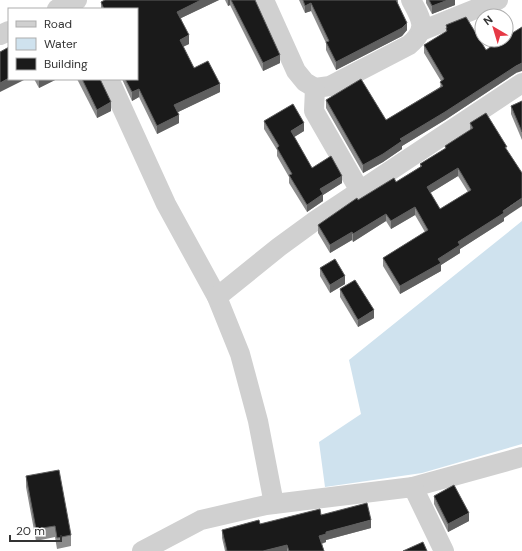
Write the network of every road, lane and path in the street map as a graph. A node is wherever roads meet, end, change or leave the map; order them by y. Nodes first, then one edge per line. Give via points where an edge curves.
1 (264, 0) edge
2 (411, 0) edge
3 (498, 0) edge
4 (421, 31) junction
5 (109, 80) edge
6 (522, 83) edge
7 (315, 88) junction
8 (360, 191) junction
9 (217, 297) junction
10 (522, 457) edge
11 (414, 487) junction
12 (274, 504) junction
13 (142, 551) edge
14 (444, 551) edge

1 - 7 street via 296,71 305,82
2 - 4 street via 421,23
3 - 4 street
4 - 7 street via 409,45 330,86
5 - 9 street via 166,204
6 - 8 street
7 - 8 street via 314,111
8 - 9 street via 279,247
9 - 12 street via 240,354 258,421
10 - 11 street
11 - 12 street
11 - 14 street
12 - 13 street via 201,520

